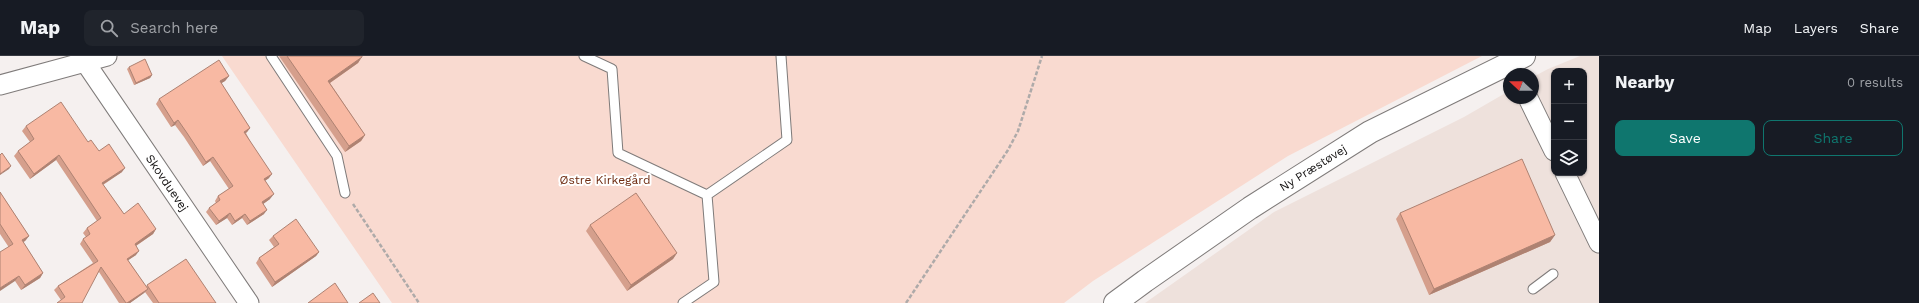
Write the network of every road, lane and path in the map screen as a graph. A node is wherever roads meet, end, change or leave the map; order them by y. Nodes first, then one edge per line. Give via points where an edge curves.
1 (107, 56) edge
2 (271, 56) edge
3 (584, 56) edge
4 (781, 56) edge
5 (1042, 56) edge
6 (85, 62) junction
7 (1517, 64) edge
8 (0, 86) edge
9 (1531, 104) edge
10 (1551, 145) edge
11 (1566, 176) edge
12 (345, 193) joint
13 (707, 195) junction
14 (1599, 243) edge
15 (1553, 274) dead end
16 (1532, 289) dead end
17 (249, 303) edge
18 (419, 303) edge
19 (683, 303) edge
20 (906, 303) edge
21 (1115, 303) edge

1 - 6 street
2 - 12 lane via 337,156
3 - 13 lane via 612,69 618,153
4 - 13 lane via 787,140
5 - 20 path via 1018,131 1008,150
6 - 8 street
6 - 17 street, Skovduevej
7 - 21 street, Ny Præstøvej via 1370,132 1250,208
9 - 10 street
11 - 14 street
12 - 18 path
13 - 19 lane via 714,282
15 - 16 lane

